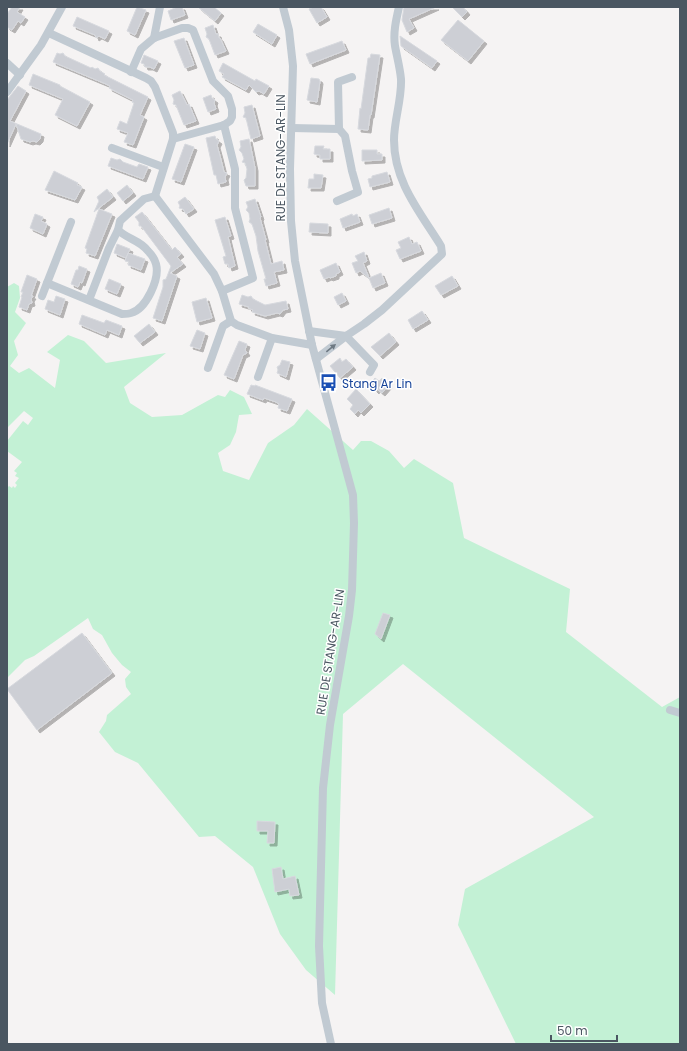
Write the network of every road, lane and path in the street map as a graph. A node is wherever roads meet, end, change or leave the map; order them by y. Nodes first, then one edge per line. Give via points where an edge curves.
1 (62, 7) edge
2 (160, 7) edge
3 (283, 7) edge
4 (399, 7) edge
5 (49, 33) junction
6 (154, 38) junction
7 (7, 63) edge
8 (131, 72) junction
9 (20, 75) junction
10 (352, 77) dead end
11 (7, 92) edge
12 (224, 125) junction
13 (292, 128) junction
14 (339, 129) junction
15 (173, 138) junction
16 (112, 148) dead end
17 (163, 167) junction
18 (155, 196) junction
19 (337, 202) dead end
20 (71, 222) dead end
21 (118, 230) junction
22 (47, 283) junction
23 (222, 291) junction
24 (42, 296) dead end
25 (89, 300) junction
26 (231, 320) junction
27 (309, 331) junction
28 (346, 336) junction
29 (272, 338) junction
30 (312, 345) junction
31 (316, 359) junction
32 (208, 368) dead end
33 (370, 372) dead end
34 (258, 377) dead end
35 (670, 710) dead end
36 (680, 713) edge
37 (331, 1044) edge

1 - 5 street
2 - 6 street
3 - 13 street, RUE DE STANG-AR-LIN via 294,66
4 - 28 street via 395,24 395,44 401,80 394,154 406,190 441,246 442,254 382,310
5 - 8 street
5 - 9 street
6 - 8 street via 141,49
6 - 12 street via 182,28 193,30 213,81 228,96 232,117
7 - 9 street
8 - 15 street via 151,81 155,87
9 - 11 street
10 - 14 street via 338,82
12 - 15 street
12 - 23 street via 234,169 235,208 253,278
13 - 14 street
13 - 27 street, RUE DE STANG-AR-LIN via 291,221 296,268
14 - 19 street via 345,136 358,192
15 - 17 street
16 - 17 street
17 - 18 street
18 - 21 street via 144,199 120,221
18 - 23 street via 214,274
20 - 22 street
21 - 25 street
21 - 25 street via 148,250 156,265 154,283 145,303 132,313 122,314
22 - 24 street
22 - 25 street
23 - 26 street
26 - 29 street via 237,325
26 - 32 street via 223,326
27 - 28 street
27 - 30 street, RUE DE STANG-AR-LIN
31 -> 28 street
28 - 33 street via 374,365
29 - 30 street
29 - 34 street
30 - 31 street, RUE DE STANG-AR-LIN
31 - 37 street, RUE DE STANG-AR-LIN via 353,495 354,523 349,616 330,725 323,788 319,946 322,1003
35 - 36 street

